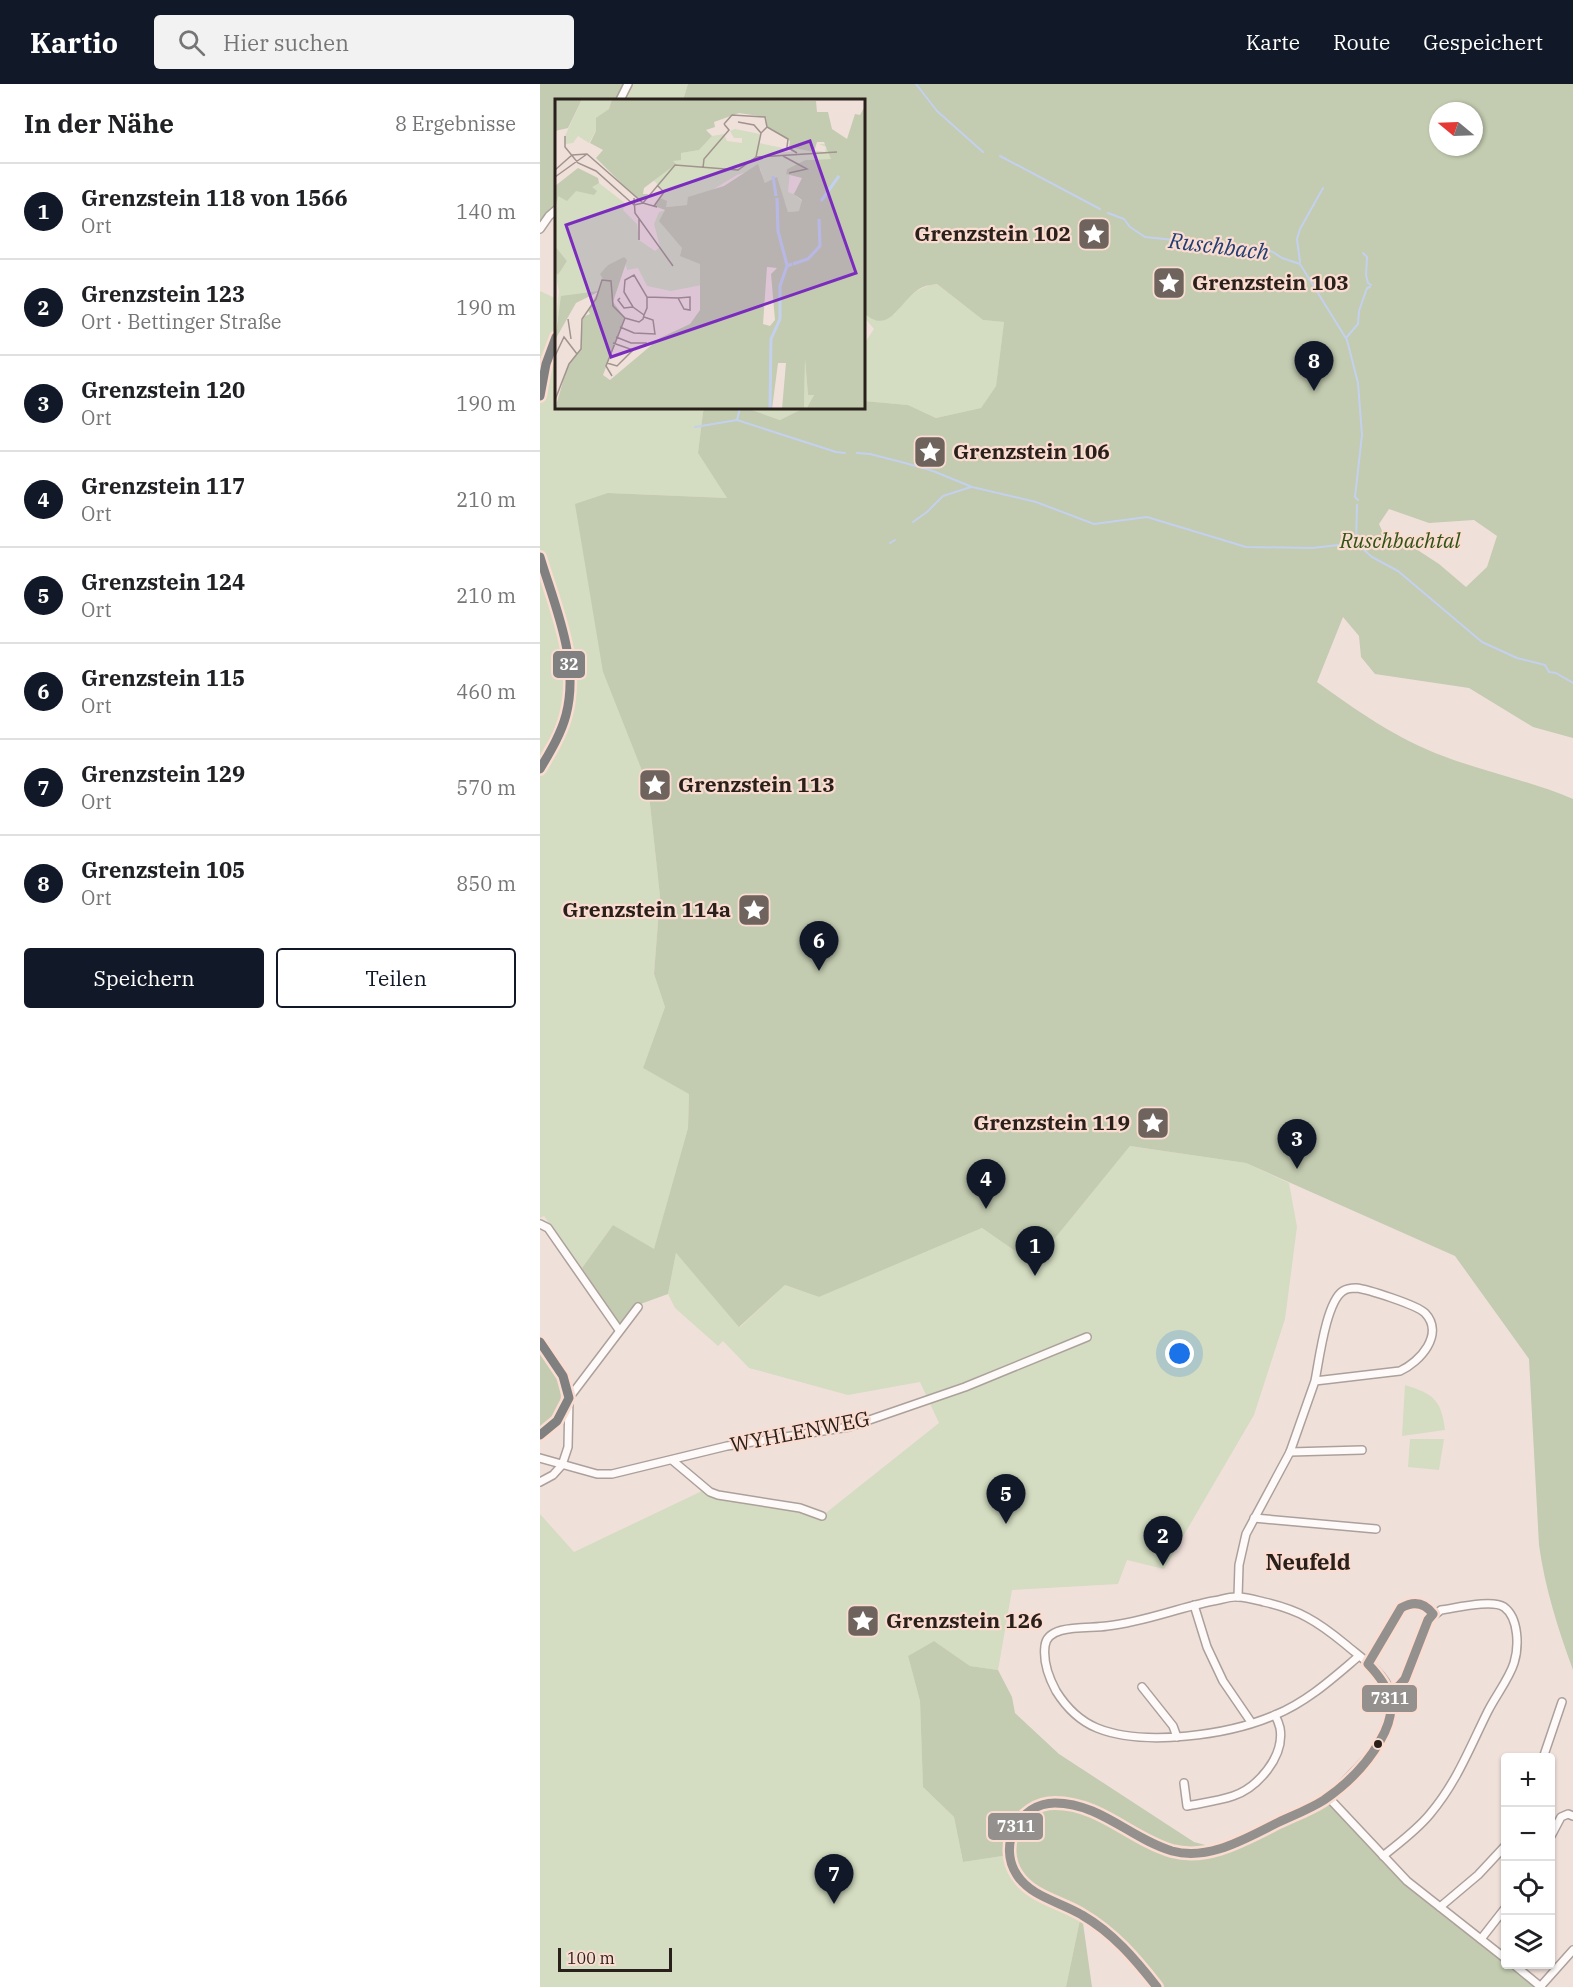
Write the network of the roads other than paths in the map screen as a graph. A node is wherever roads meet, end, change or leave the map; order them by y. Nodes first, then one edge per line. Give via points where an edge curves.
1 (628, 84) edge
2 (620, 99) edge
3 (555, 211) edge
4 (540, 229) edge
5 (555, 340) edge
6 (540, 396) edge
7 (540, 557) edge
8 (540, 768) edge
9 (540, 1224) edge
10 (638, 1307) dead end
11 (620, 1330) junction
12 (1087, 1337) dead end
13 (540, 1342) edge
14 (1315, 1382) junction
15 (569, 1398) junction
16 (540, 1435) edge
17 (1362, 1450) dead end
18 (1290, 1452) junction
19 (540, 1458) edge
20 (672, 1460) junction
21 (562, 1465) junction
22 (540, 1482) edge
23 (822, 1516) dead end
24 (1254, 1518) junction
25 (1376, 1529) dead end
26 (1238, 1597) junction
27 (1194, 1605) junction
28 (1359, 1656) junction
29 (1142, 1687) dead end
30 (1390, 1690) junction
31 (1562, 1702) dead end
32 (1275, 1715) junction
33 (1251, 1722) junction
34 (1177, 1737) junction
35 (1545, 1753) edge
36 (1184, 1784) dead end
37 (1328, 1797) junction
38 (1573, 1816) edge
39 (1555, 1828) edge
40 (1501, 1850) edge
41 (1383, 1856) junction
42 (1440, 1907) junction
43 (1501, 1913) edge
44 (1481, 1939) junction
45 (1573, 1950) edge
46 (1501, 1955) edge
47 (1518, 1969) edge
48 (1156, 1987) edge
49 (1541, 1987) edge

1 - 2 street
3 - 4 street
5 - 6 street
7 - 8 street via 568,656 570,678 566,715
9 - 11 street via 548,1228
10 - 11 street
11 - 15 street
12 - 20 street, WYHLENWEG via 965,1387 849,1427 727,1446
13 - 15 street via 563,1376
14 - 14 street via 1400,1371 1410,1366 1427,1348 1432,1334 1430,1321 1415,1306 1358,1288 1343,1291 1335,1299 1324,1329
14 - 18 street
15 - 16 street via 557,1421
15 - 21 street via 568,1447
17 - 18 street
18 - 24 street
19 - 21 street, WYHLENWEG
20 - 21 street, WYHLENWEG via 612,1474
20 - 23 street via 718,1495 800,1508
21 - 22 street via 554,1475
24 - 25 street
24 - 26 street via 1242,1548
26 - 27 street
26 - 28 street via 1301,1613
27 - 33 street via 1223,1681
27 - 34 street via 1148,1619 1056,1631 1046,1639 1044,1647 1053,1685 1069,1709 1082,1719 1126,1736
28 - 30 street
28 - 32 street via 1323,1687
29 - 34 street via 1173,1726
30 - 37 street via 1390,1721 1381,1740
30 - 41 street via 1405,1679 1433,1614 1494,1603 1511,1616 1516,1630 1514,1663 1461,1771 1430,1815
31 - 35 street
32 - 33 street
32 - 36 street via 1280,1728 1278,1748 1257,1782 1232,1796 1187,1806
33 - 34 street
37 - 41 street
37 - 48 street via 1237,1842 1203,1853 1170,1850 1086,1807 1041,1804 1023,1815 1009,1846 1016,1875 1030,1888 1082,1915 1118,1940
38 - 39 street via 1561,1817
40 - 42 street
41 - 42 street
42 - 44 street
43 - 44 street
44 - 46 street
45 - 49 street
47 - 49 street

